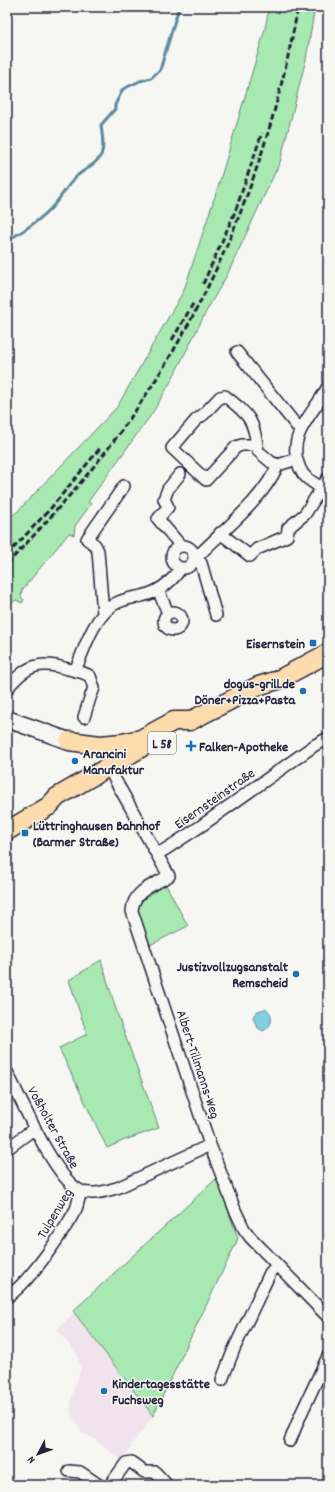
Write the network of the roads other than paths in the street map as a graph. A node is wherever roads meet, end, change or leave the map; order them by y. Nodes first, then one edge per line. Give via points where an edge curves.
1 (237, 352) dead end
2 (327, 393) edge
3 (300, 430) junction
4 (257, 446) junction
5 (297, 459) junction
6 (278, 465) junction
7 (180, 474) dead end
8 (124, 486) dead end
9 (326, 487) edge
10 (220, 533) junction
11 (181, 546) junction
12 (194, 557) junction
13 (181, 568) junction
14 (158, 590) junction
15 (168, 613) dead end
16 (103, 614) junction
17 (216, 615) dead end
18 (328, 644) edge
19 (328, 653) edge
20 (75, 671) junction
21 (258, 686) junction
22 (7, 689) edge
23 (84, 717) dead end
24 (7, 719) edge
25 (187, 722) junction
26 (328, 738) edge
27 (69, 741) junction
28 (90, 744) junction
29 (110, 772) junction
30 (7, 831) edge
31 (157, 854) junction
32 (7, 1072) edge
33 (35, 1128) junction
34 (210, 1145) junction
35 (7, 1149) edge
36 (81, 1191) junction
37 (276, 1266) junction
38 (7, 1298) edge
39 (328, 1317) edge
40 (328, 1356) edge
41 (222, 1380) dead end
42 (290, 1441) dead end
43 (69, 1471) dead end
44 (100, 1485) edge
45 (110, 1485) edge
46 (167, 1485) edge

1 - 3 street
2 - 3 street
3 - 5 street via 295,445
4 - 4 street via 250,418 225,396 220,397 196,420 172,448 206,480 236,447
4 - 6 street via 258,451
5 - 6 street
5 - 9 street via 302,474 310,481
6 - 10 street via 272,478 258,496
7 - 11 street via 168,489 164,499 168,507 158,519
8 - 16 street via 88,539 98,551
9 - 10 street via 305,514 288,528 287,536 256,549 250,556
10 - 12 street
11 - 12 street via 190,548
11 - 13 street via 174,550 172,557 174,564
12 - 13 street via 189,567
12 - 17 street via 201,563
13 - 14 street via 168,584
14 - 15 street
14 - 16 street via 118,602
16 - 20 street via 92,629
18 - 21 main road, L 58 via 274,674
19 - 21 main road, L 58 via 278,680
20 - 22 street via 46,664 36,666 14,679
20 - 23 street via 90,676 94,688
21 - 25 main road, L 58
24 - 27 main road
25 - 28 main road via 174,721 141,738 127,742
25 - 29 main road, L 58
26 - 31 street, Eisernsteinstraße
27 - 28 main road
27 - 29 main road via 92,755 94,760
28 - 29 main road via 105,755
29 - 30 main road, L 58 via 62,805 49,806
29 - 31 street
31 - 34 street, Albert-Tillmanns-Weg via 169,876 138,895 133,902 132,911
32 - 33 street, Voßholter Straße
33 - 35 street
33 - 36 street, Voßholter Straße via 63,1176
34 - 36 street, Tulpenweg via 117,1188 102,1192
34 - 37 street, Albert-Tillmanns-Weg via 244,1229
36 - 38 street, Tulpenweg via 76,1208 62,1231 26,1280
37 - 39 street, Albert-Tillmanns-Weg
37 - 41 street via 260,1294
40 - 42 street
43 - 44 street via 80,1472
45 - 46 street via 126,1463 131,1462 144,1472 155,1472

